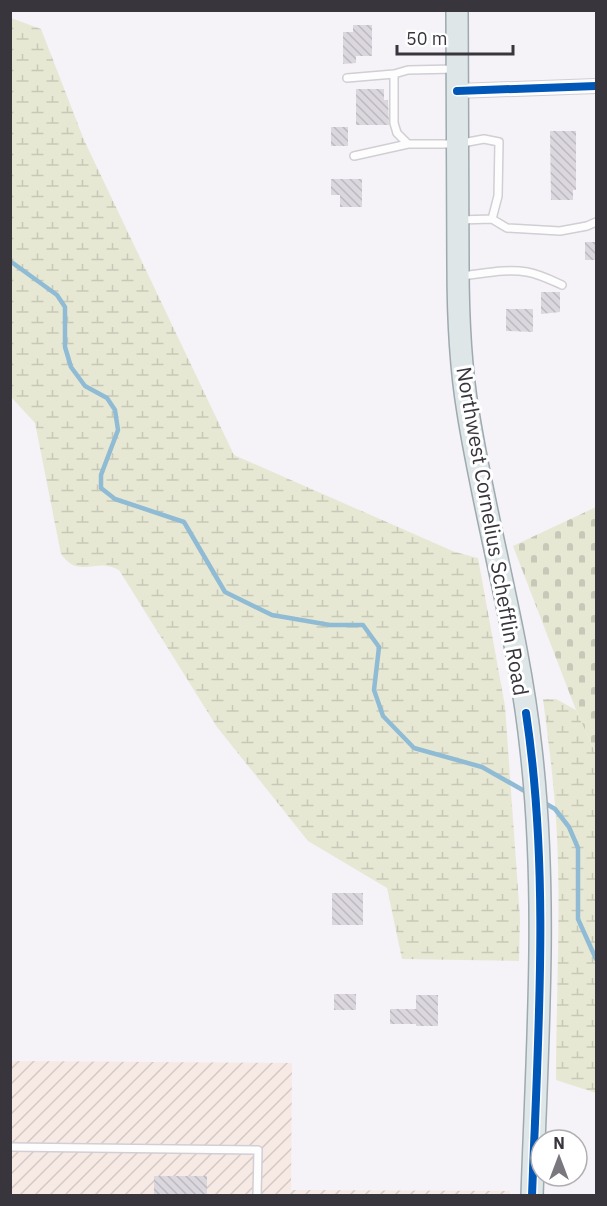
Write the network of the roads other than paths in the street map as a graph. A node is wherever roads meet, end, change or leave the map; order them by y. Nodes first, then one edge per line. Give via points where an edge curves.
1 (457, 10) edge
2 (457, 69) junction
3 (394, 74) junction
4 (347, 78) dead end
5 (597, 86) edge
6 (457, 91) junction
7 (408, 144) junction
8 (457, 144) junction
9 (354, 156) dead end
10 (492, 219) junction
11 (457, 220) junction
12 (597, 222) edge
13 (458, 277) junction
14 (562, 285) dead end
15 (10, 1147) edge
16 (257, 1196) edge
17 (532, 1196) edge

1 - 2 main road, Northwest Cornelius Schefflin Road
2 - 3 lane
2 - 6 main road, Northwest Cornelius Schefflin Road
3 - 4 lane
3 - 7 lane via 394,123 397,133
5 - 6 street
6 - 8 main road, Northwest Cornelius Schefflin Road
7 - 8 lane
7 - 9 lane
8 - 10 lane via 484,139 499,142 498,196
8 - 11 main road, Northwest Cornelius Schefflin Road
10 - 11 lane
10 - 12 lane via 507,228 560,231
11 - 13 main road, Northwest Cornelius Schefflin Road
13 - 14 lane via 526,272
13 - 17 main road, Northwest Cornelius Schefflin Road via 467,409 513,637 531,747 537,814 541,946
15 - 16 lane via 258,1150

